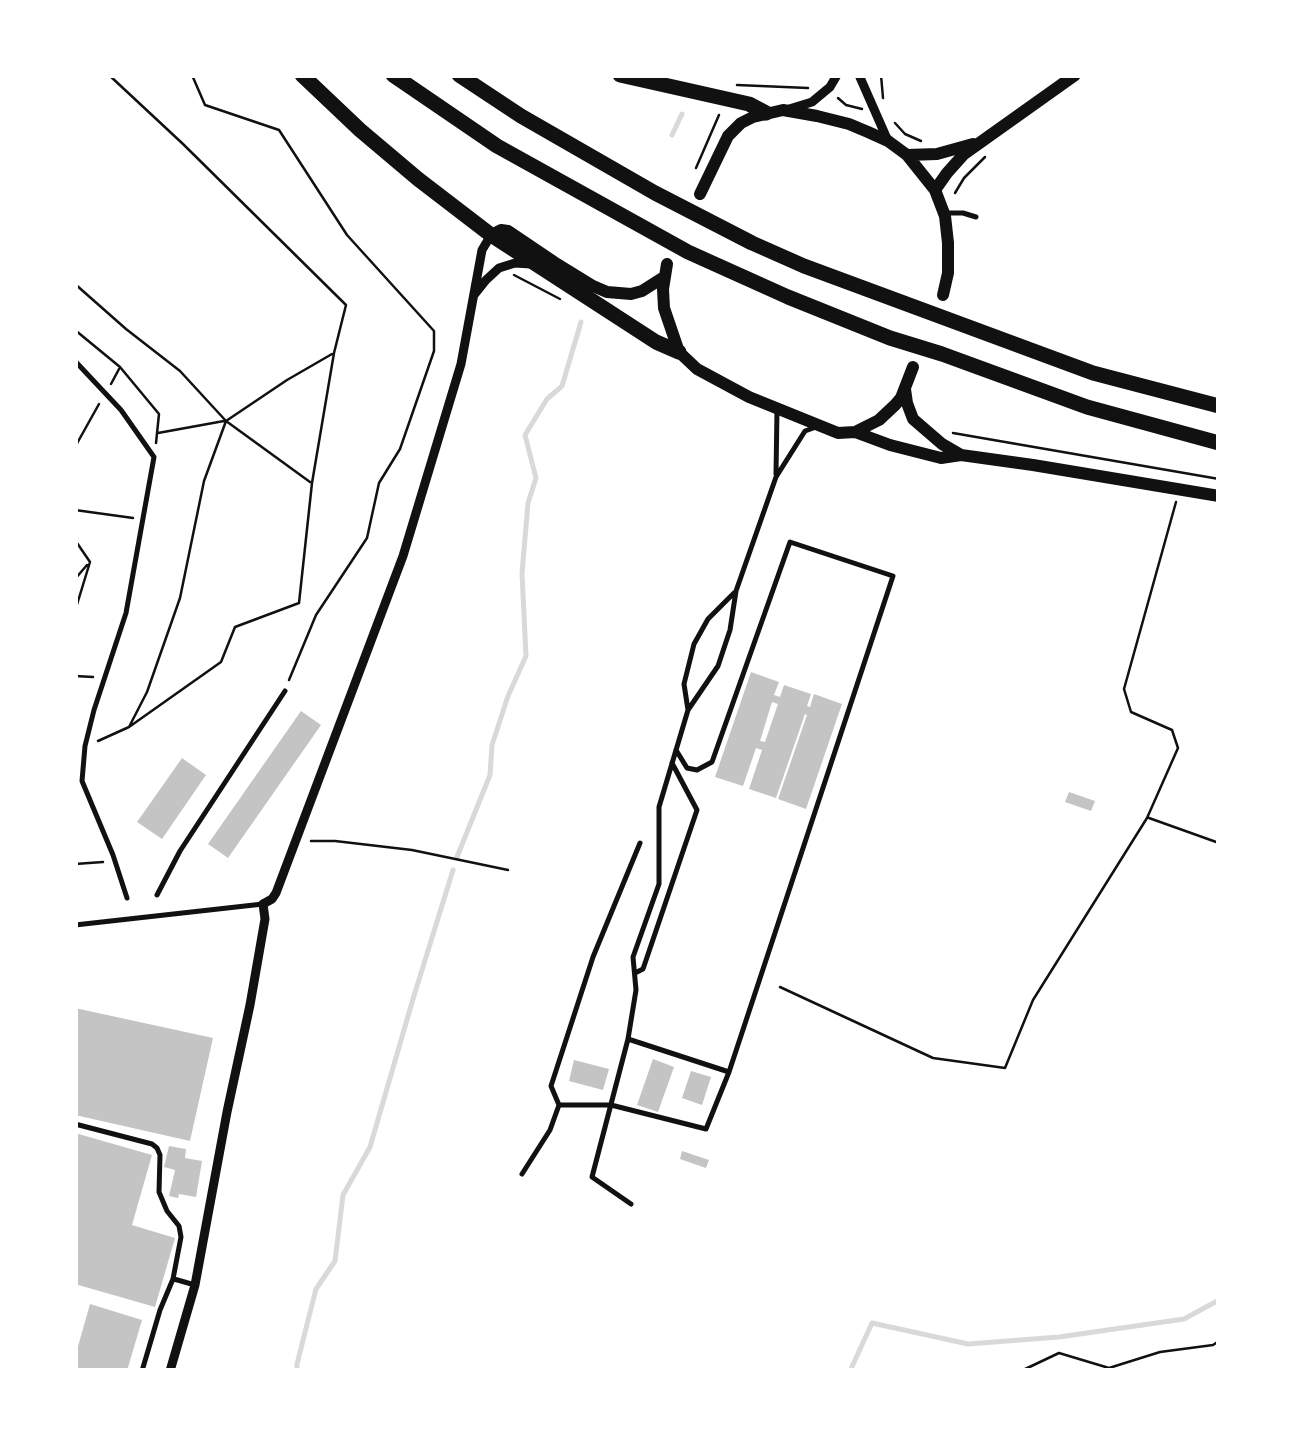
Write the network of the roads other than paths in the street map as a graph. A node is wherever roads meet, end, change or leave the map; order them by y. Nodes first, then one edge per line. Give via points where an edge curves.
1 (302, 75) edge
2 (393, 75) edge
3 (459, 75) edge
4 (620, 75) edge
5 (836, 75) edge
6 (859, 75) edge
7 (1074, 75) edge
8 (783, 110) junction
9 (766, 114) junction
10 (984, 140) junction
11 (888, 141) junction
12 (907, 155) junction
13 (935, 190) junction
14 (700, 194) dead end
15 (944, 213) junction
16 (976, 218) dead end
17 (491, 236) junction
18 (534, 264) junction
19 (942, 295) dead end
20 (474, 297) junction
21 (679, 352) junction
22 (75, 361) edge
23 (914, 367) dead end
24 (905, 390) junction
25 (1219, 406) edge
26 (777, 409) junction
27 (818, 426) junction
28 (855, 432) junction
29 (1219, 443) edge
30 (961, 455) junction
31 (776, 476) junction
32 (1219, 496) edge
33 (736, 591) junction
34 (284, 691) road end
35 (688, 710) junction
36 (676, 750) junction
37 (672, 763) junction
38 (640, 843) dead end
39 (157, 895) dead end
40 (128, 898) dead end
41 (264, 904) junction
42 (75, 925) edge
43 (635, 972) junction
44 (628, 1038) junction
45 (728, 1072) junction
46 (559, 1104) junction
47 (612, 1105) junction
48 (75, 1124) edge
49 (522, 1174) dead end
50 (631, 1204) dead end
51 (173, 1279) junction
52 (195, 1285) junction
53 (142, 1371) edge
54 (170, 1371) edge

1 - 17 highway
2 - 29 highway via 498,146 642,227 788,297 1086,407
3 - 25 highway via 655,193 804,266 1093,373
4 - 9 highway via 749,104
5 - 8 street via 812,102
6 - 11 street
7 - 10 main road
8 - 9 main road
8 - 11 main road via 849,124
9 - 14 main road via 728,136
10 - 12 main road
10 - 13 main road
11 - 12 main road
12 - 13 main road
13 - 15 main road
15 - 16 lane
15 - 19 main road via 948,273
17 - 18 highway
17 - 20 street
17 - 21 main road via 508,230 608,292 642,291 666,270 664,308
18 - 20 street via 499,268
18 - 21 highway
20 - 41 street via 456,383 402,556 276,893
21 - 26 main road via 707,375
22 - 40 lane via 154,457 126,614 85,746 82,781
23 - 24 main road
24 - 28 main road via 879,420
24 - 30 main road via 913,419
26 - 27 main road
26 - 31 lane
27 - 28 main road
27 - 31 lane via 805,432
28 - 30 main road via 929,456
30 - 32 main road
31 - 33 lane
33 - 35 lane via 718,666
33 - 35 lane via 694,644 684,684
34 - 39 lane
35 - 36 lane
36 - 37 lane
36 - 45 lane via 688,768 712,762 790,542 893,576
37 - 43 lane via 659,808 659,884
37 - 43 lane via 698,810 644,969
38 - 46 lane via 557,1067 552,1086
41 - 42 lane
41 - 52 street
43 - 44 lane
44 - 45 lane
44 - 47 lane
45 - 47 lane via 706,1128
46 - 47 lane
46 - 49 lane
47 - 50 lane via 592,1176
48 - 51 lane via 157,1148 159,1192 181,1237
51 - 52 lane
51 - 53 lane
52 - 54 street

